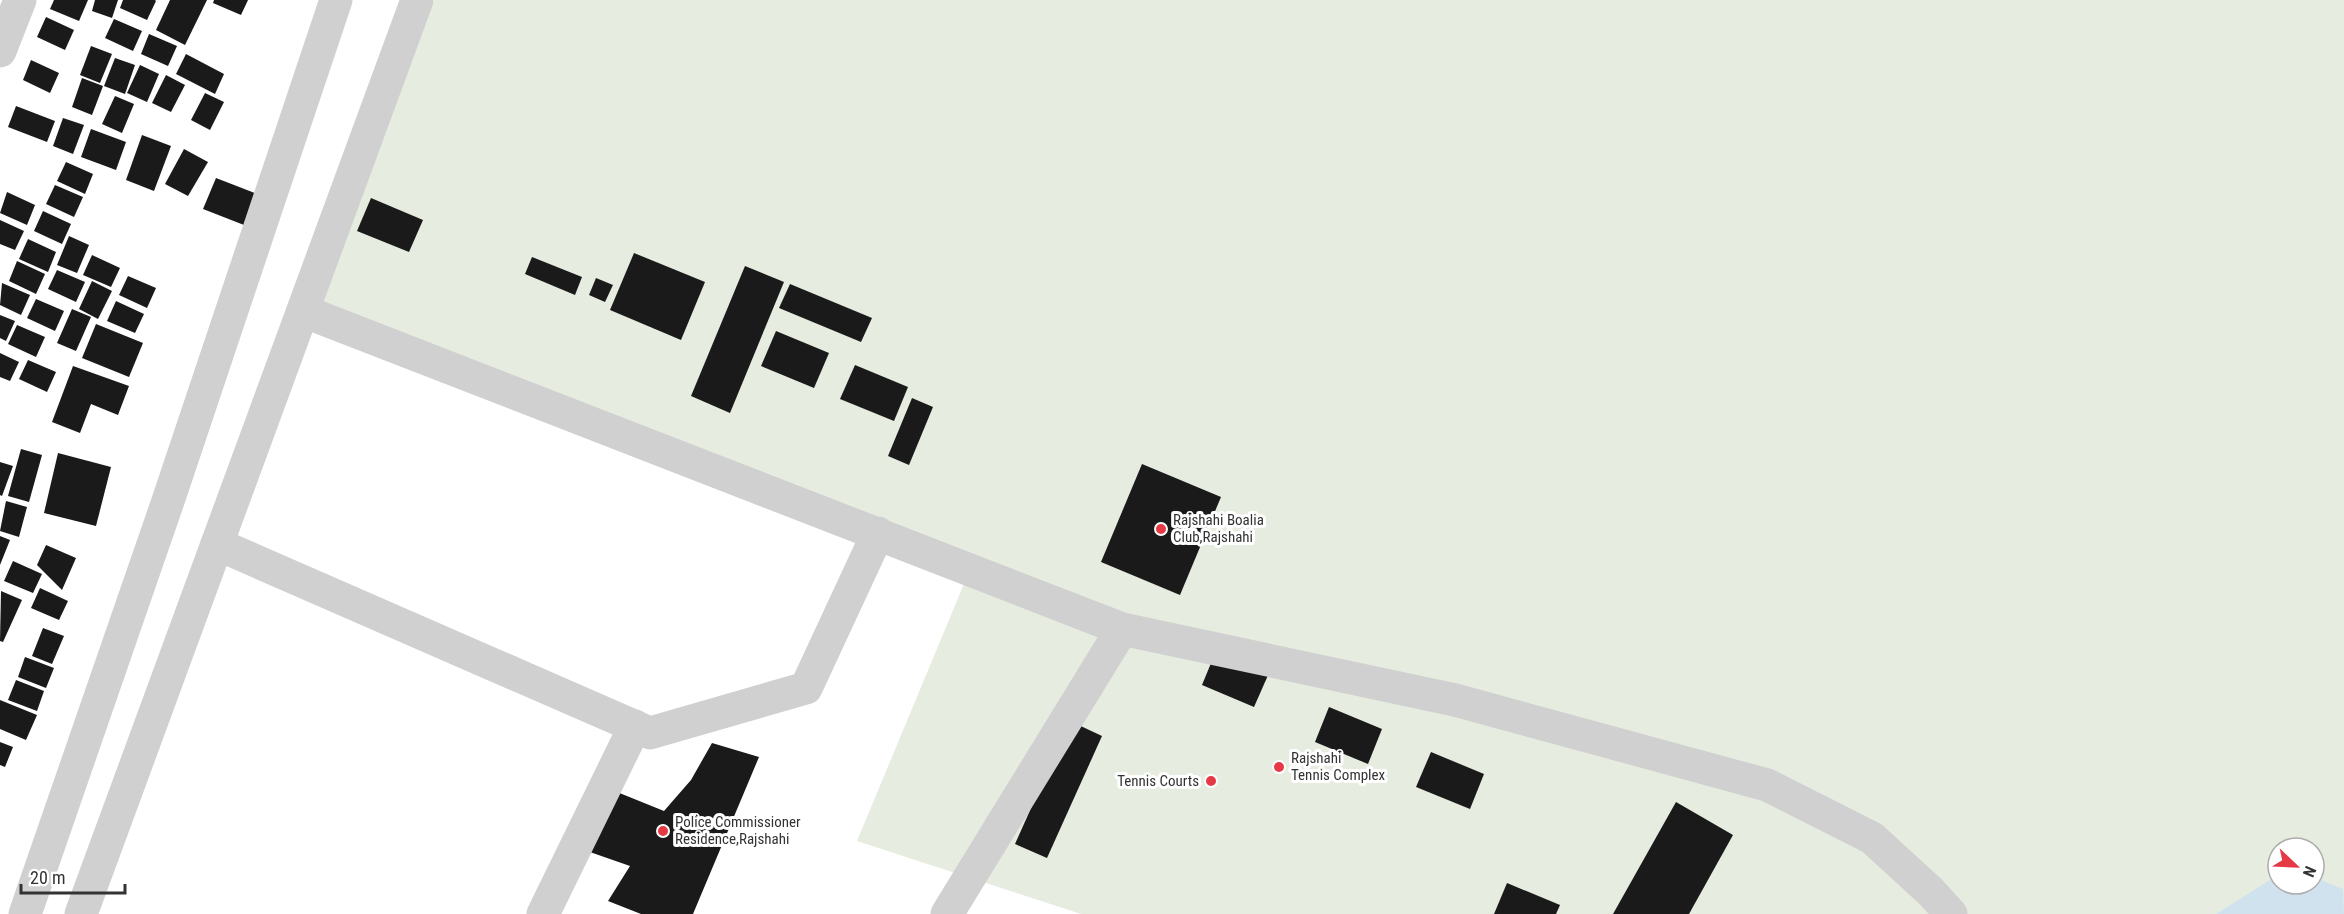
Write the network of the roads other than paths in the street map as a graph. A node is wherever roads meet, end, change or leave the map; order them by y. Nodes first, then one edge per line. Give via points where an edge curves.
1 (20, 0) edge
2 (336, 0) edge
3 (417, 0) edge
4 (0, 51) edge
5 (303, 311) junction
6 (878, 533) junction
7 (217, 544) junction
8 (1122, 629) junction
9 (635, 726) junction
10 (25, 914) edge
11 (81, 914) edge
12 (543, 914) edge
13 (947, 914) edge
14 (1951, 914) edge

1 - 4 street
2 - 10 street
3 - 5 street
5 - 6 street
5 - 7 street
6 - 8 street
6 - 9 street via 806,688 650,733
7 - 9 street
7 - 11 street
8 - 13 street
8 - 14 street via 1455,700 1767,786 1872,838
9 - 12 street

